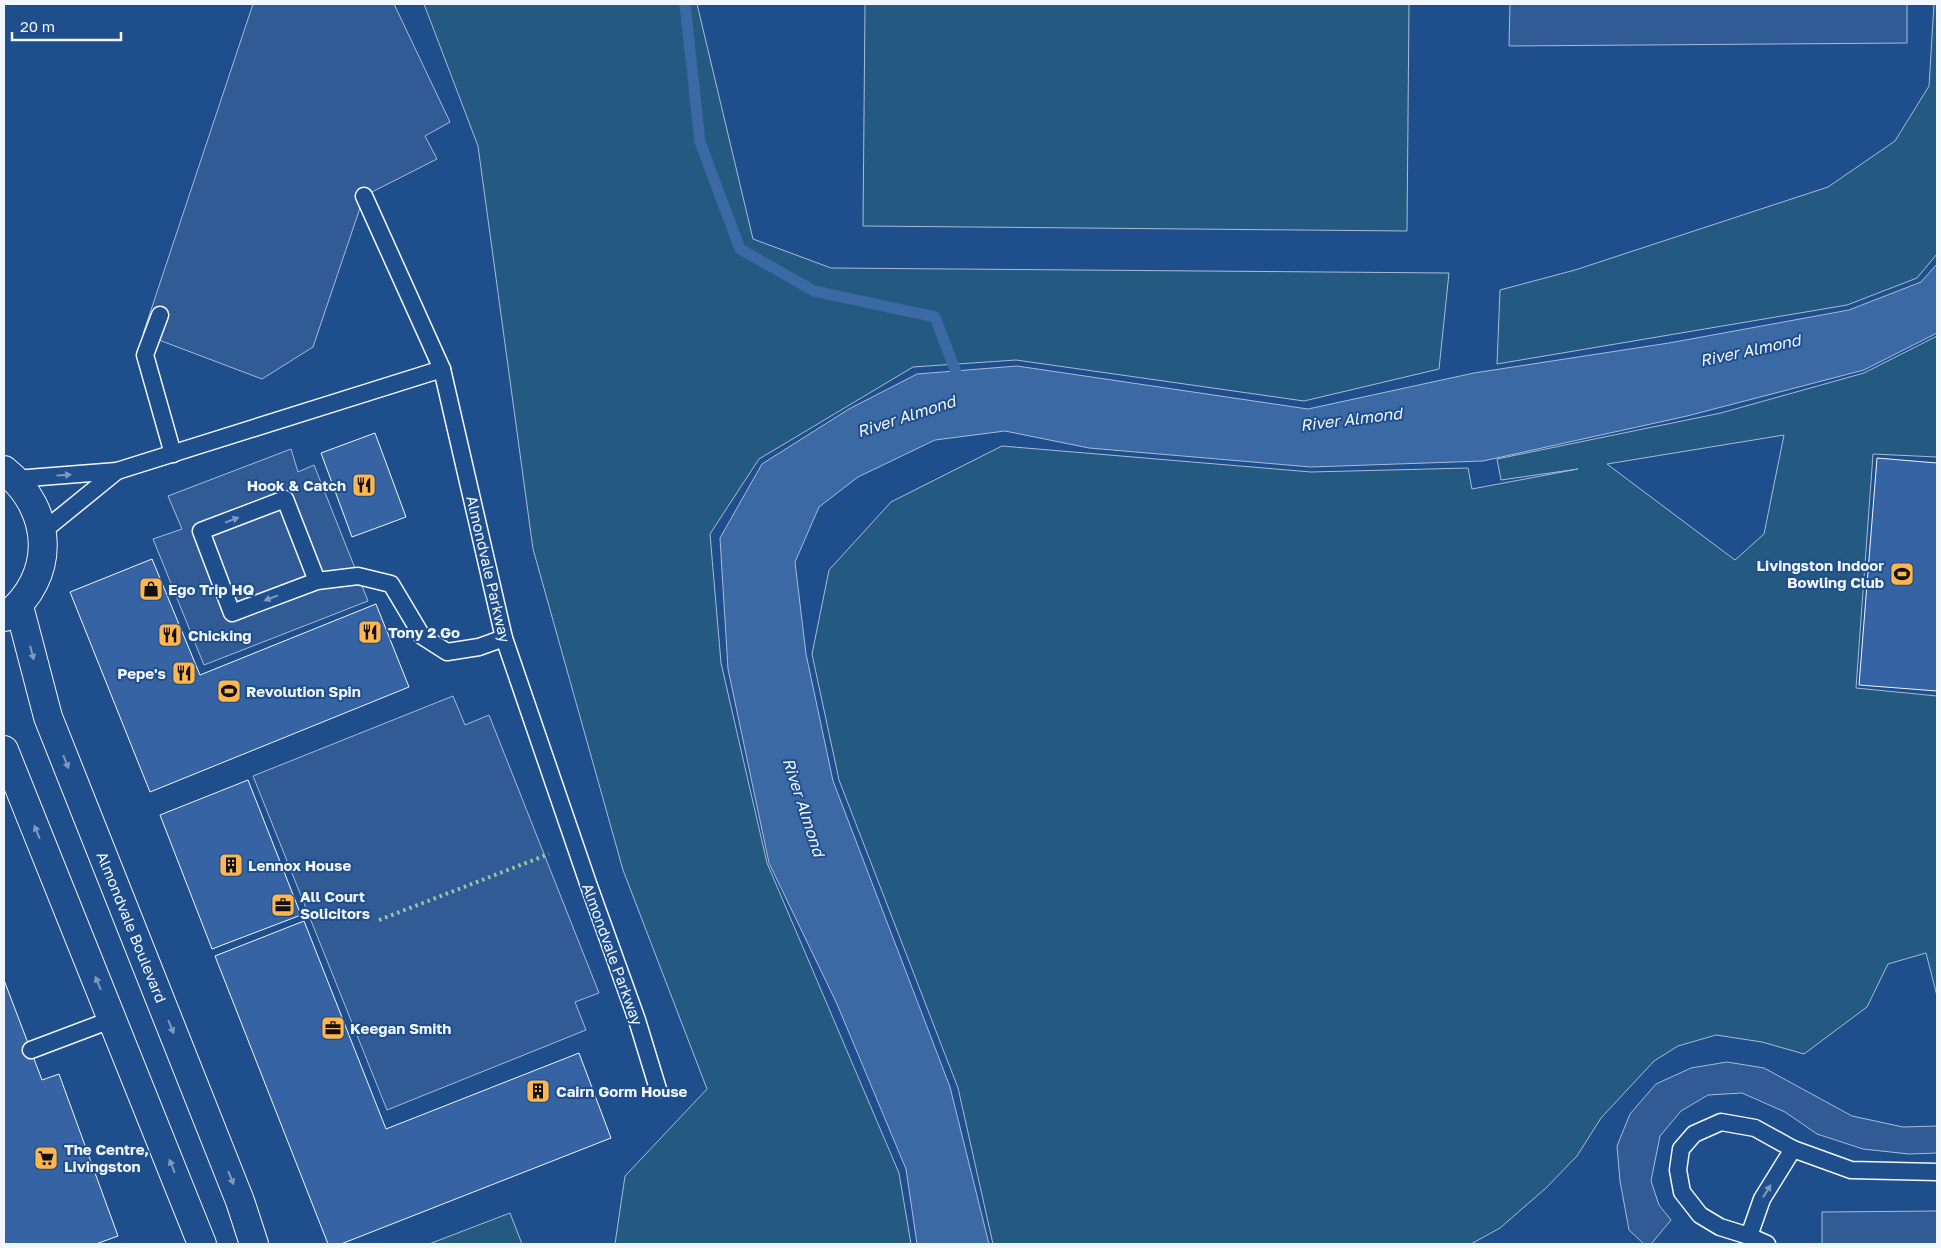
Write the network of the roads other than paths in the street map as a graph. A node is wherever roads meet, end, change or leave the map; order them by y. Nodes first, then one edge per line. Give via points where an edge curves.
1 (364, 196) dead end
2 (160, 315) dead end
3 (442, 369) junction
4 (174, 454) junction
5 (117, 471) junction
6 (10, 474) edge
7 (42, 532) junction
8 (317, 581) junction
9 (12, 612) edge
10 (504, 638) junction
11 (4, 750) edge
12 (113, 1019) junction
13 (30, 1050) dead end
14 (658, 1089) dead end
15 (1793, 1149) junction
16 (1937, 1172) edge
17 (1749, 1236) junction
18 (202, 1244) edge
19 (254, 1244) edge
20 (1767, 1244) edge

1 - 3 lane, Almondvale Parkway
2 - 4 lane via 145,354
3 - 4 lane
3 - 10 lane, Almondvale Parkway
4 - 5 lane
6 -> 5 lane
5 - 7 lane
6 - 7 street via 28,495
7 - 9 street via 42,558 35,584
8 -> 8 lane via 232,613 201,531 286,499
8 - 10 lane via 358,576 391,584 422,636 447,652 479,647
9 -> 19 street, Almondvale Boulevard via 48,717 240,1200
10 - 14 lane, Almondvale Parkway
12 -> 11 street
12 - 13 lane
18 -> 12 street
15 - 16 lane via 1851,1170
17 -> 15 lane via 1762,1199
15 - 17 lane via 1755,1128 1721,1122 1694,1134 1681,1149 1678,1170 1682,1192 1700,1215 1720,1227
17 - 20 lane

